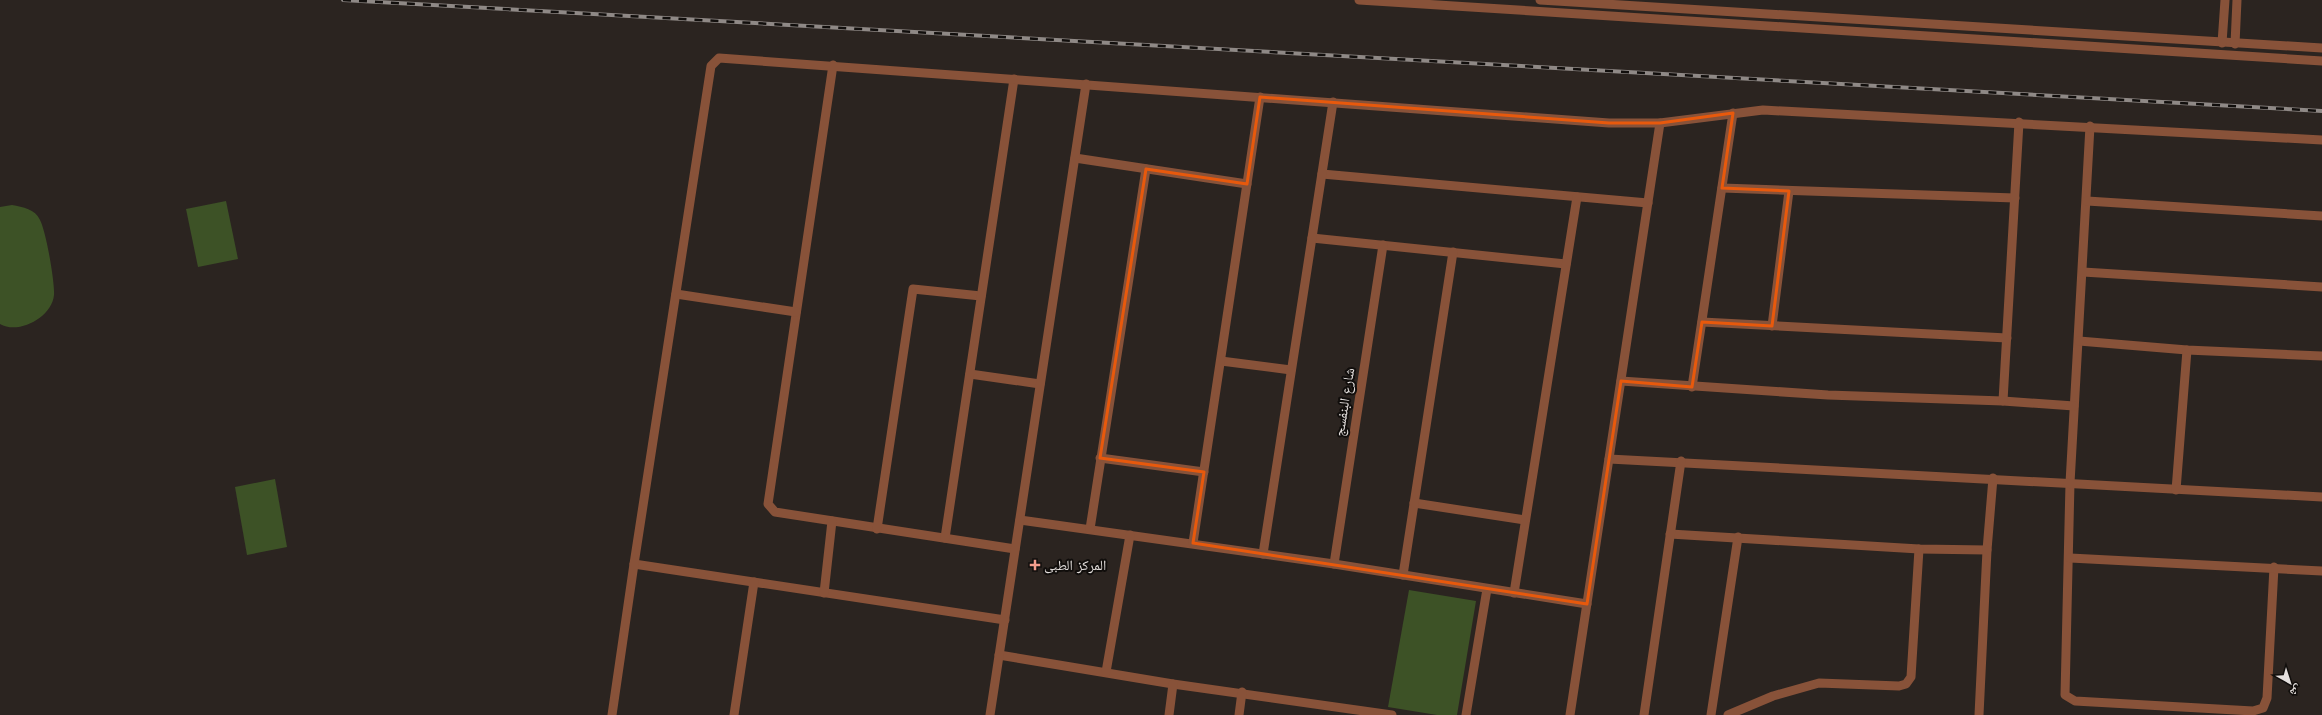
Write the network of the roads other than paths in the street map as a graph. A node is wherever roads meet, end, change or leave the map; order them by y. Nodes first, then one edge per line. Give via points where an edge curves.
1 (1359, 0) edge
2 (1540, 0) edge
3 (2225, 0) edge
4 (2237, 0) edge
5 (2222, 43) junction
6 (2240, 44) junction
7 (2322, 48) edge
8 (2243, 56) junction
9 (2322, 61) edge
10 (833, 65) junction
11 (1014, 79) junction
12 (1086, 84) junction
13 (1260, 97) junction
14 (1333, 102) junction
15 (1733, 113) junction
16 (2019, 122) junction
17 (1660, 123) junction
18 (2090, 126) junction
19 (2322, 140) edge
20 (1075, 158) junction
21 (1146, 169) junction
22 (1322, 174) junction
23 (1247, 184) junction
24 (1722, 188) junction
25 (1790, 191) junction
26 (1577, 197) junction
27 (2015, 198) junction
28 (2087, 201) junction
29 (1648, 203) junction
30 (2322, 216) edge
31 (1312, 238) junction
32 (1383, 245) junction
33 (1453, 252) junction
34 (1566, 264) junction
35 (2083, 272) junction
36 (2322, 287) edge
37 (676, 294) junction
38 (981, 296) junction
39 (796, 312) junction
40 (1702, 322) junction
41 (1772, 326) junction
42 (2007, 338) junction
43 (2079, 341) junction
44 (2187, 350) junction
45 (2322, 356) edge
46 (1221, 360) junction
47 (1291, 370) junction
48 (970, 374) junction
49 (1621, 381) junction
50 (1040, 384) junction
51 (1692, 387) junction
52 (2003, 401) junction
53 (2074, 406) junction
54 (1100, 458) junction
55 (1609, 459) junction
56 (1681, 461) junction
57 (1204, 472) junction
58 (1993, 478) junction
59 (2070, 482) junction
60 (2176, 490) junction
61 (2322, 497) edge
62 (1414, 503) junction
63 (1020, 520) junction
64 (1525, 520) junction
65 (832, 521) junction
66 (877, 529) junction
67 (1090, 529) junction
68 (1670, 534) junction
69 (1130, 535) junction
70 (1738, 537) junction
71 (945, 538) junction
72 (1193, 543) junction
73 (1016, 549) junction
74 (1919, 549) junction
75 (1987, 550) junction
76 (1263, 554) junction
77 (2070, 558) junction
78 (634, 564) junction
79 (1334, 564) junction
80 (2274, 567) junction
81 (2322, 571) edge
82 (1403, 575) junction
83 (754, 582) junction
84 (1486, 589) junction
85 (824, 593) junction
86 (1514, 593) junction
87 (1587, 604) junction
88 (1005, 620) junction
89 (999, 655) junction
90 (1106, 672) junction
91 (1173, 684) junction
92 (1242, 692) junction
93 (612, 715) edge
94 (734, 715) edge
95 (990, 715) edge
96 (1169, 715) edge
97 (1239, 715) edge
98 (1392, 715) edge
99 (1466, 715) edge
100 (1570, 715) edge
101 (1644, 715) edge
102 (1711, 715) edge
103 (1728, 715) edge
104 (1979, 715) edge

1 - 8 street
2 - 5 street
3 - 5 street
4 - 6 street
5 - 6 street
6 - 7 street
6 - 8 street
8 - 9 street
10 - 11 street
10 - 37 street via 722,57 712,62
10 - 39 street
11 - 12 street
11 - 38 street
12 - 13 street
12 - 20 street
13 - 14 street
13 - 23 street
14 - 17 street via 1609,123
14 - 22 street
15 - 16 street via 1763,110
15 - 17 street
15 - 24 street
16 - 18 street
16 - 27 street
17 - 29 street
18 - 19 street
18 - 28 street
20 - 21 street
20 - 50 street
21 - 23 street
21 - 54 street
22 - 26 street
22 - 31 street
23 - 46 street
24 - 25 street
24 - 40 street
25 - 27 street
25 - 41 street
26 - 29 street
26 - 34 street
27 - 42 street
28 - 30 street
28 - 35 street
29 - 49 street
31 - 32 street
31 - 47 street
32 - 33 street
32 - 79 street, شارع البنفسج
33 - 34 street
33 - 62 street
34 - 64 street
35 - 36 street
35 - 43 street
37 - 39 street
37 - 78 street
38 - 48 street
38 - 66 street via 913,289
39 - 65 street via 768,504 775,512
40 - 41 street
40 - 51 street
41 - 42 street
42 - 52 street
43 - 44 street
43 - 53 street
44 - 45 street
44 - 60 street
46 - 47 street
46 - 57 street
47 - 76 street
48 - 50 street
48 - 71 street
49 - 51 street
49 - 55 street
50 - 63 street
51 - 52 street
52 - 53 street
53 - 59 street
54 - 57 street
54 - 67 street
55 - 56 street
55 - 87 street
56 - 58 street
56 - 68 street
57 - 72 street
58 - 59 street
58 - 75 street
59 - 60 street
59 - 77 street
60 - 61 street
62 - 64 street
62 - 82 street
63 - 67 street
63 - 73 street
64 - 86 street
65 - 66 street
65 - 85 street
66 - 71 street
67 - 69 street
68 - 70 street
68 - 101 street
69 - 72 street
69 - 90 street
70 - 74 street
70 - 102 street
71 - 73 street
72 - 76 street
73 - 88 street
74 - 75 street
74 - 103 street via 1911,677 1906,684 1899,686 1818,682 1773,696
75 - 104 street
76 - 79 street
77 - 80 street
77 - 80 street via 2065,695 2075,700 2253,711 2258,711 2266,704
78 - 83 street
78 - 93 street
79 - 82 street
80 - 81 street
82 - 84 street
83 - 85 street
83 - 94 street
84 - 86 street
84 - 99 street
85 - 88 street
86 - 87 street
87 - 100 street
88 - 89 street
89 - 90 street
89 - 95 street
90 - 91 street
91 - 92 street
91 - 96 street
92 - 97 street
92 - 98 street

